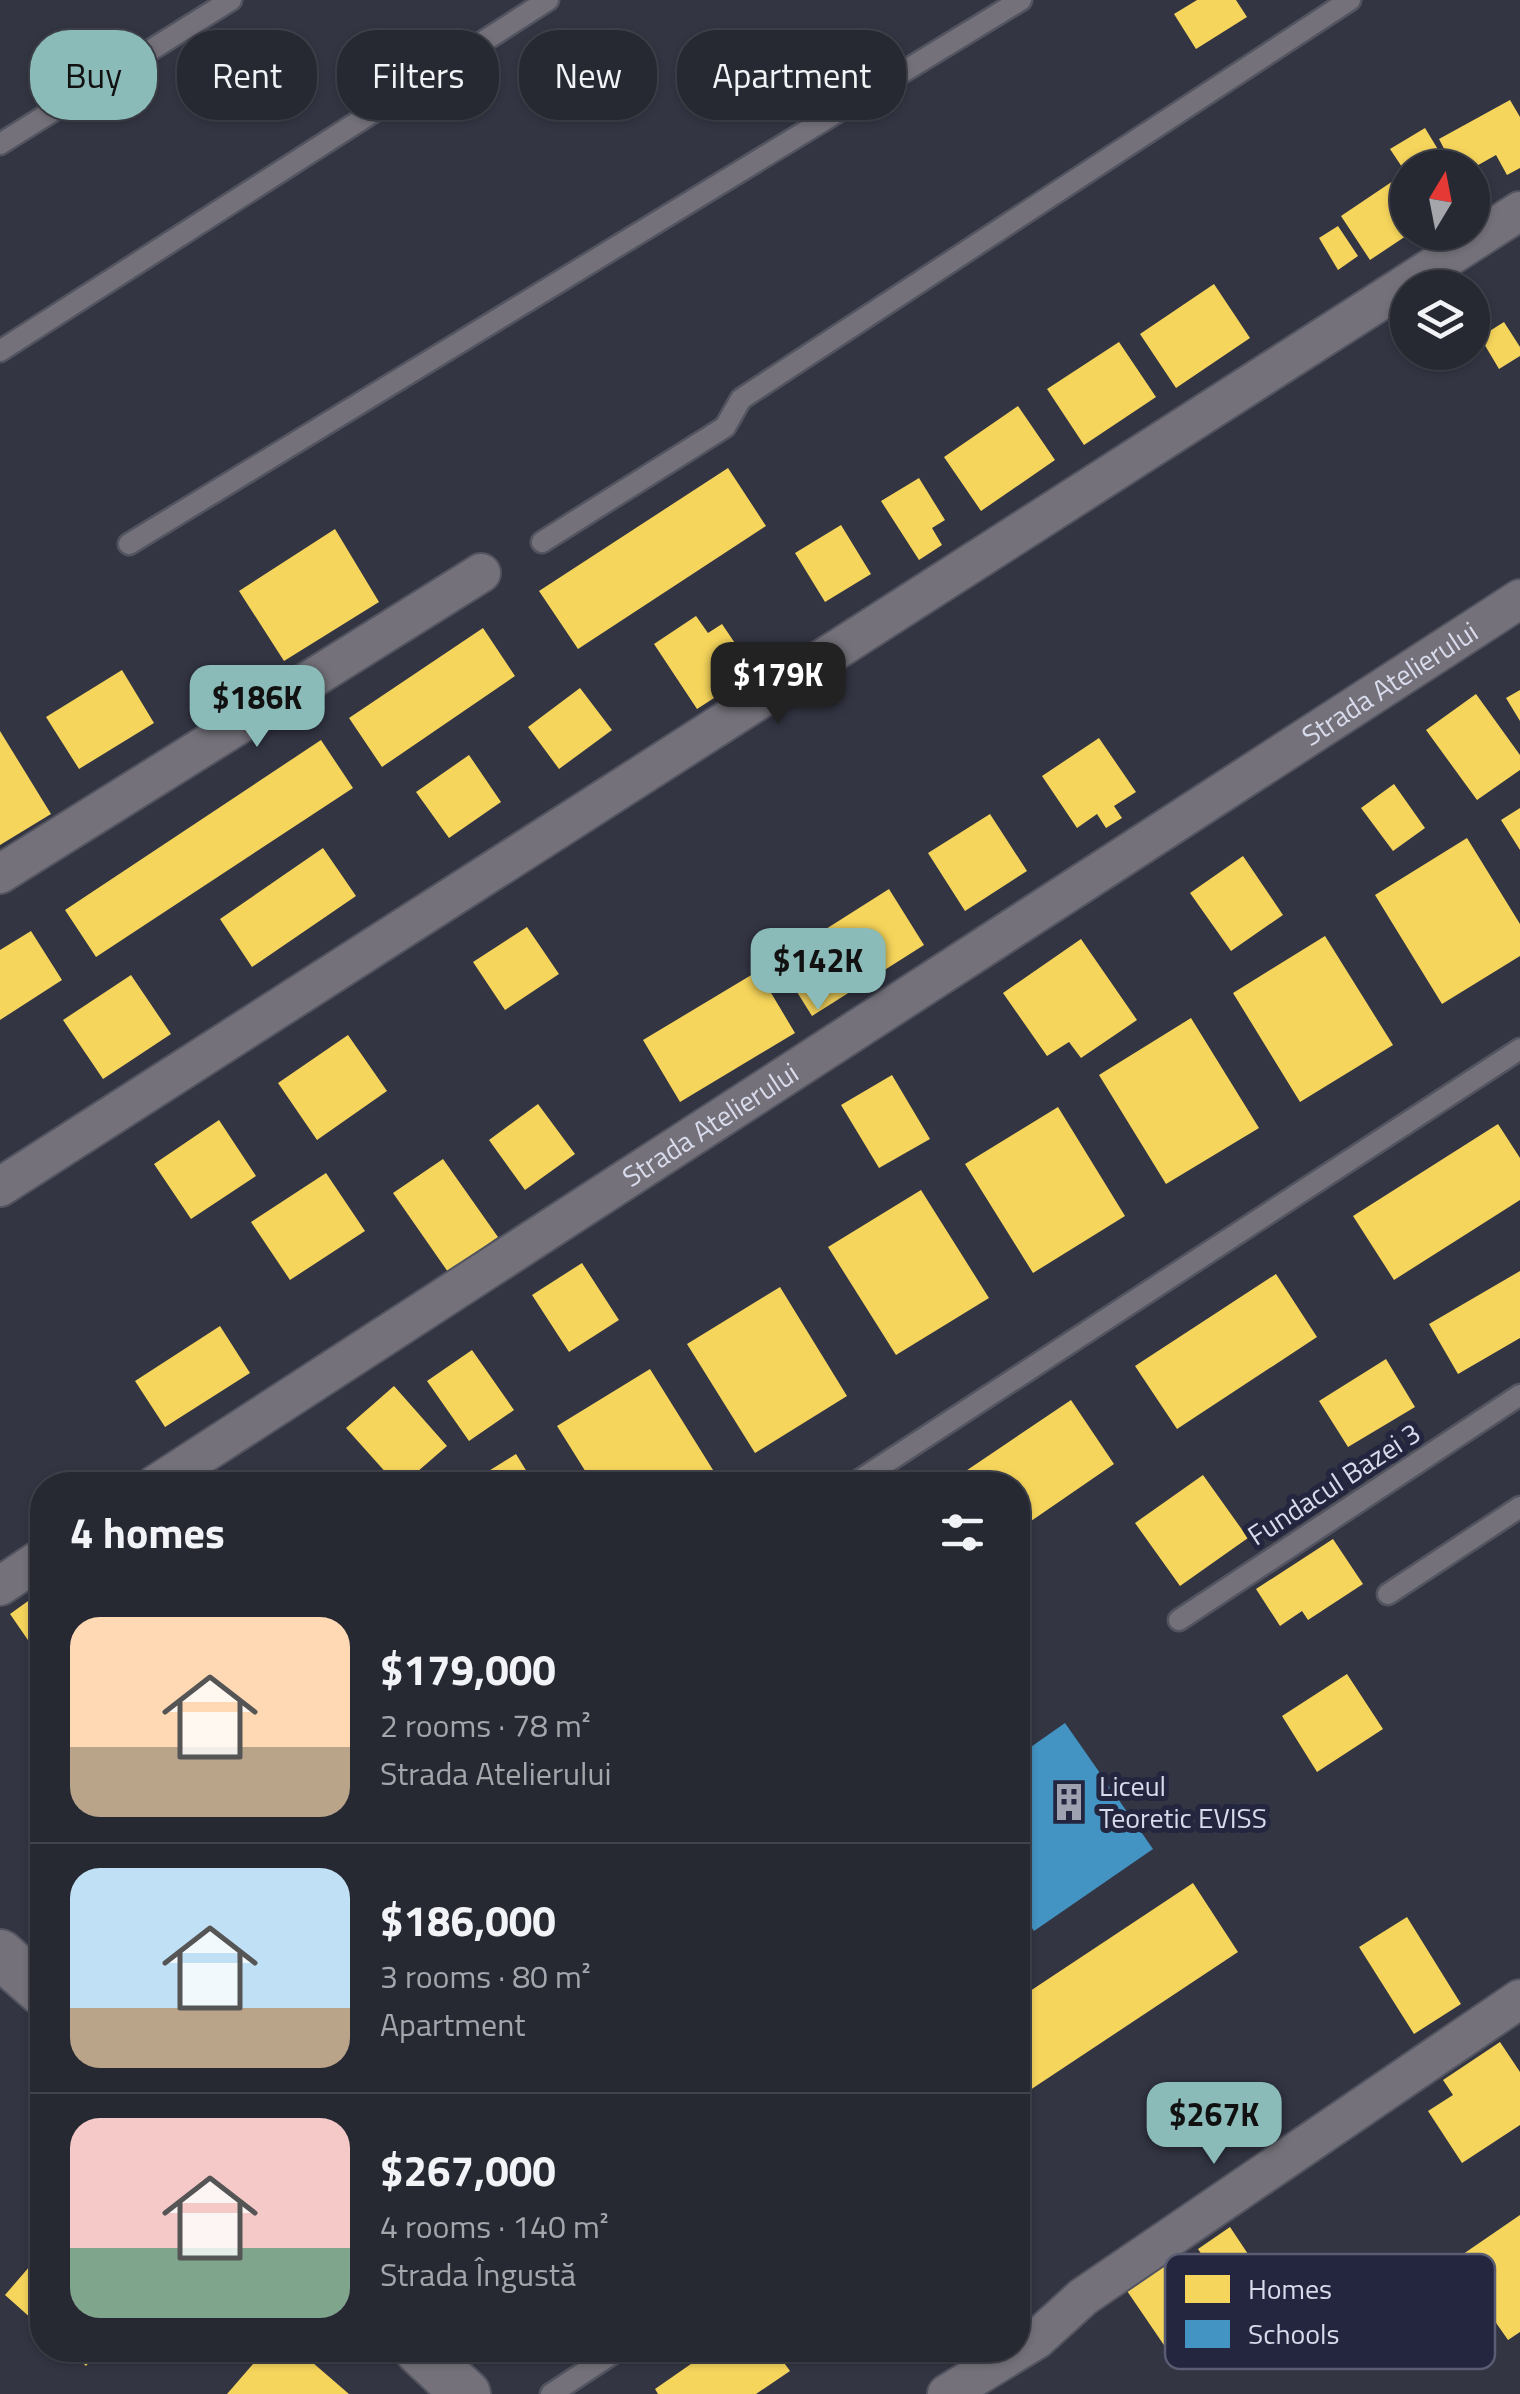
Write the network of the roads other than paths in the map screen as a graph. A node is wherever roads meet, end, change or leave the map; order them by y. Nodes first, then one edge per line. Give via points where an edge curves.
1 (231, 0) edge
2 (548, 0) edge
3 (1022, 0) edge
4 (1350, 0) edge
5 (0, 144) edge
6 (1520, 211) edge
7 (0, 351) edge
8 (542, 542) dead end
9 (129, 544) dead end
10 (481, 573) dead end
11 (1520, 599) edge
12 (0, 874) edge
13 (1520, 1049) edge
14 (0, 1187) edge
15 (1520, 1395) edge
16 (175, 1472) edge
17 (872, 1472) edge
18 (1520, 1506) edge
19 (30, 1566) edge
20 (0, 1586) edge
21 (1388, 1594) dead end
22 (1179, 1620) dead end
23 (0, 1954) edge
24 (30, 1981) edge
25 (1520, 1999) edge
26 (1030, 2342) edge
27 (432, 2362) edge
28 (600, 2362) edge
29 (998, 2362) edge
30 (466, 2394) edge
31 (551, 2394) edge
32 (947, 2394) edge

1 - 5 lane
2 - 7 lane
3 - 9 lane
4 - 8 lane via 741,400 724,427
6 - 14 street
10 - 12 street
11 - 16 street, Strada Atelierului
13 - 17 lane
15 - 22 lane, Fundacul Bazei 3
18 - 21 lane
19 - 20 street
23 - 24 street
25 - 26 street via 1084,2297
27 - 30 street
28 - 31 lane
29 - 32 street

